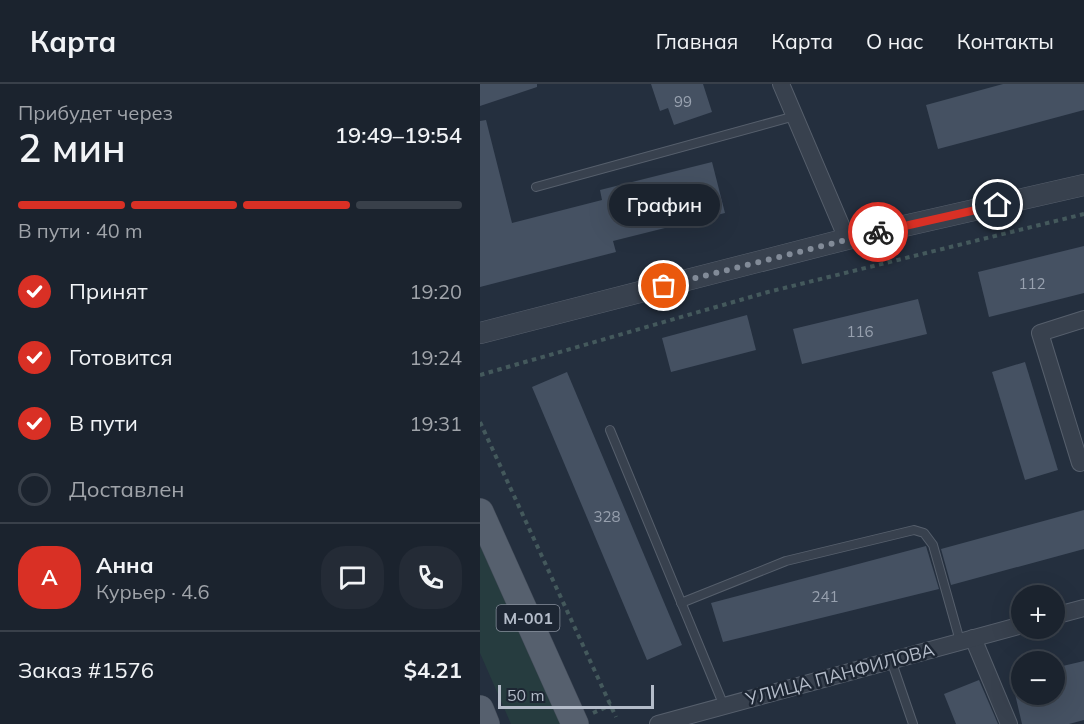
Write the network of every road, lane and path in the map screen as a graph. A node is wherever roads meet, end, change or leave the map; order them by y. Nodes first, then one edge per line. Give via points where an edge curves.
1 (782, 84) edge
2 (795, 116) junction
3 (1084, 185) edge
4 (536, 187) dead end
5 (1084, 214) edge
6 (847, 239) junction
7 (1084, 319) edge
8 (480, 333) edge
9 (480, 375) edge
10 (480, 423) edge
11 (610, 430) dead end
12 (1080, 463) dead end
13 (480, 512) edge
14 (681, 603) junction
15 (1084, 608) edge
16 (1065, 613) edge
17 (1011, 628) edge
18 (967, 639) junction
19 (891, 660) junction
20 (611, 705) junction
21 (724, 706) junction
22 (480, 709) edge
23 (616, 717) dead end
24 (584, 719) edge
25 (486, 724) edge
26 (658, 724) edge
27 (913, 724) edge
28 (1009, 724) edge

1 - 2 street
2 - 4 lane
2 - 6 street
3 - 6 street
5 - 9 path via 768,292
6 - 8 street
7 - 12 street via 1040,333
10 - 20 path
11 - 14 lane
13 - 24 main road, М-001
14 - 18 lane via 786,561 914,530 924,533 933,545
14 - 21 lane
15 - 16 street
17 - 18 street, УЛИЦА ПАНФИЛОВА
18 - 19 street, УЛИЦА ПАНФИЛОВА
18 - 28 street
19 - 21 street, УЛИЦА ПАНФИЛОВА
19 - 27 lane
20 - 23 path
20 - 24 path
21 - 26 street, УЛИЦА ПАНФИЛОВА
22 - 25 main road

